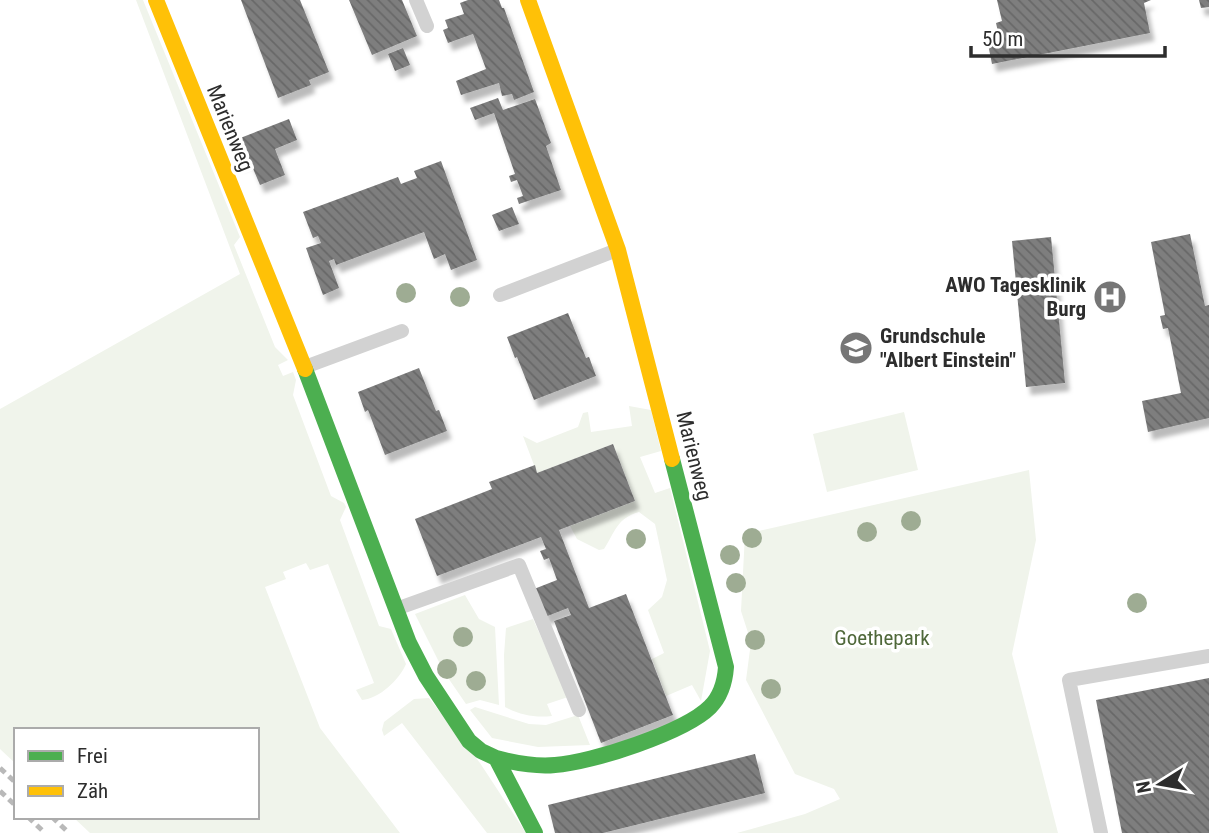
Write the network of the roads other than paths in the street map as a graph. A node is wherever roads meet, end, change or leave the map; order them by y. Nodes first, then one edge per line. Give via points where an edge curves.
1 (156, 0) edge
2 (416, 0) edge
3 (528, 0) edge
4 (427, 26) dead end
5 (618, 250) junction
6 (500, 295) dead end
7 (402, 331) dead end
8 (304, 368) junction
9 (395, 610) junction
10 (1209, 656) edge
11 (579, 710) dead end
12 (496, 758) junction
13 (535, 833) edge
14 (1101, 833) edge

1 - 8 street, Marienweg
2 - 4 lane
3 - 5 street, Marienweg
5 - 6 lane
5 - 12 street, Marienweg via 726,667 725,679 713,704 701,715 607,753 561,765
7 - 8 lane
8 - 9 street, Marienweg
9 - 11 lane via 519,565
9 - 12 street, Marienweg via 426,676 453,718 469,741
10 - 14 lane via 1069,680
12 - 13 street, Marienweg

